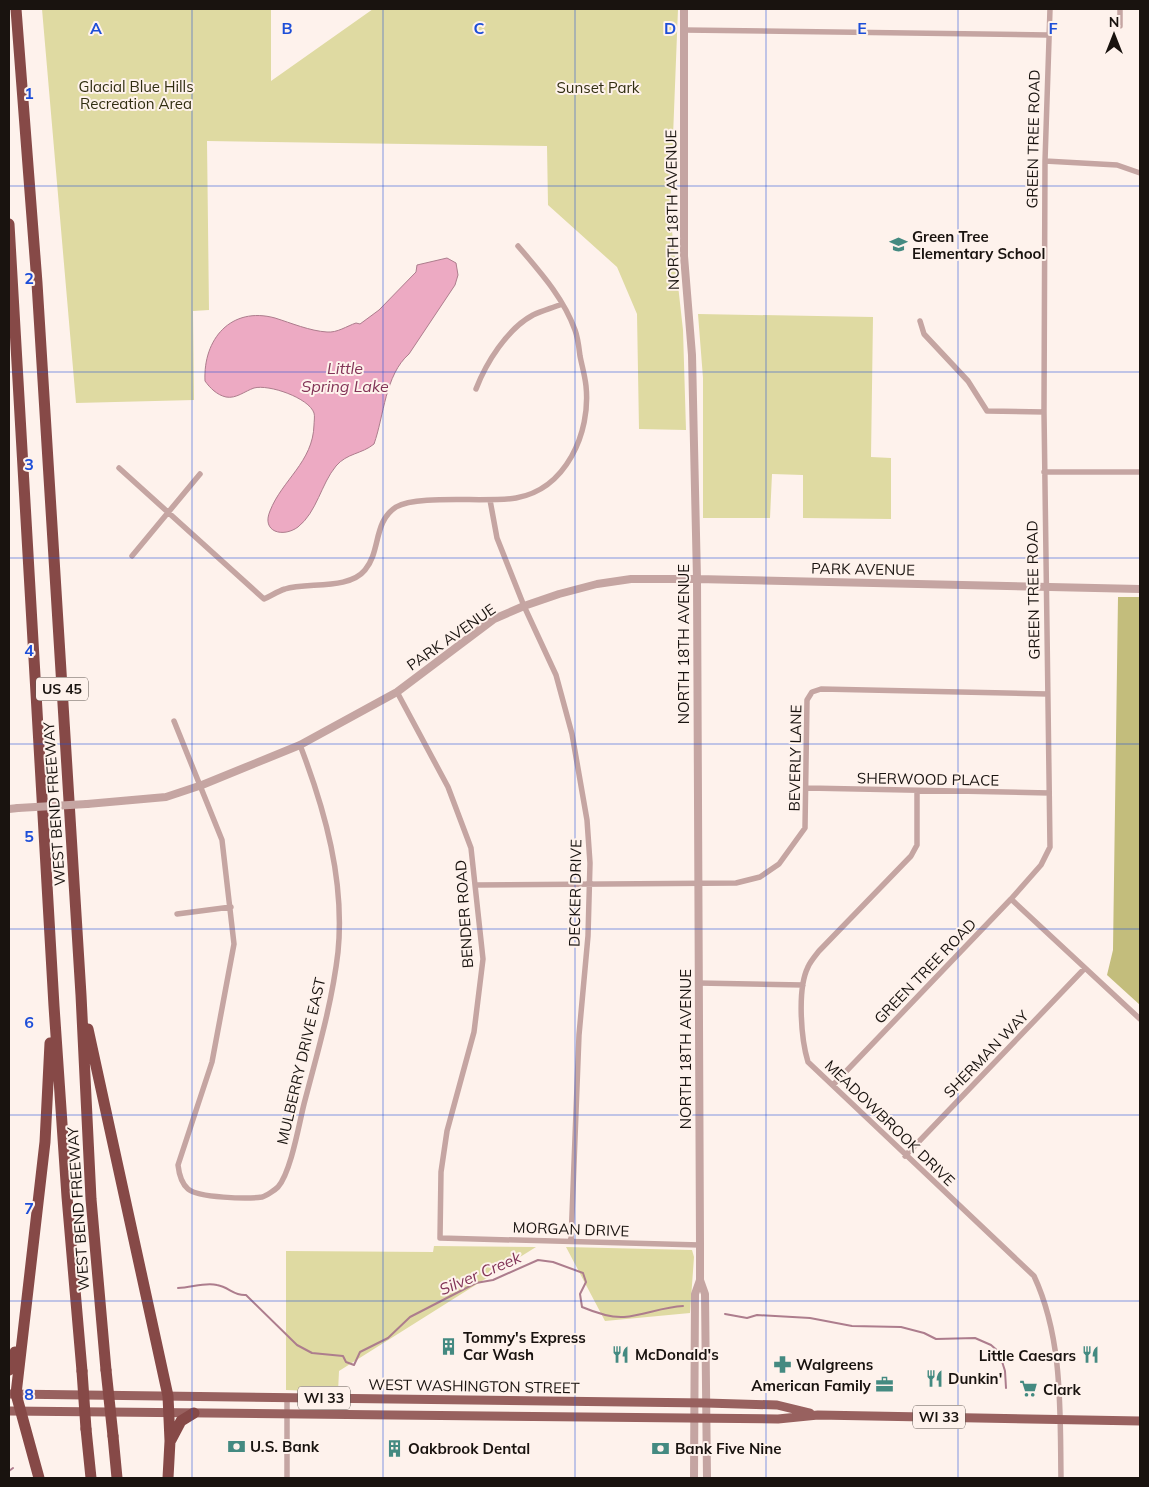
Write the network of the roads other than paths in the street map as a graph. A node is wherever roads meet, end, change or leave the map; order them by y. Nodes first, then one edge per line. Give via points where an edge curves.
1 (16, 9) edge
2 (684, 9) edge
3 (1050, 9) edge
4 (1120, 9) edge
5 (1120, 26) dead end
6 (684, 30) junction
7 (1047, 35) junction
8 (1045, 161) junction
9 (1140, 173) edge
10 (9, 224) edge
11 (518, 246) dead end
12 (562, 304) junction
13 (920, 321) dead end
14 (476, 389) dead end
15 (1044, 412) junction
16 (118, 468) dead end
17 (1044, 472) junction
18 (1140, 472) edge
19 (200, 474) dead end
20 (490, 500) junction
21 (169, 512) junction
22 (132, 556) dead end
23 (697, 579) junction
24 (1046, 586) junction
25 (1140, 589) edge
26 (524, 606) junction
27 (397, 692) junction
28 (1047, 694) junction
29 (174, 721) dead end
30 (300, 745) junction
31 (202, 785) junction
32 (807, 788) junction
33 (917, 791) junction
34 (1048, 793) junction
35 (9, 809) edge
36 (697, 884) junction
37 (476, 885) junction
38 (590, 885) junction
39 (1011, 899) junction
40 (231, 907) junction
41 (177, 914) dead end
42 (1085, 968) junction
43 (698, 983) junction
44 (803, 985) junction
45 (81, 995) junction
46 (54, 1006) junction
47 (1140, 1019) edge
48 (833, 1086) junction
49 (905, 1156) junction
50 (440, 1238) joint
51 (571, 1241) junction
52 (700, 1245) junction
53 (700, 1280) junction
54 (20, 1341) junction
55 (9, 1370) edge
56 (12, 1394) edge
57 (168, 1396) junction
58 (287, 1397) junction
59 (694, 1403) junction
60 (706, 1403) junction
61 (14, 1411) edge
62 (170, 1412) junction
63 (194, 1413) junction
64 (288, 1414) junction
65 (818, 1415) junction
66 (694, 1418) junction
67 (706, 1418) junction
68 (1060, 1418) junction
69 (1140, 1421) edge
70 (170, 1441) junction
71 (39, 1478) edge
72 (91, 1478) edge
73 (117, 1478) edge
74 (168, 1478) edge
75 (287, 1478) edge
76 (694, 1478) edge
77 (707, 1478) edge
78 (1061, 1478) edge

1 - 45 highway, WEST BEND FREEWAY / US 45 via 37,283
2 - 6 street, NORTH 18TH AVENUE
3 - 7 street, GREEN TREE ROAD
4 - 5 street
6 - 7 street
6 - 23 street, NORTH 18TH AVENUE via 684,256 692,355
7 - 8 street, GREEN TREE ROAD
8 - 9 street via 1117,165
8 - 15 street, GREEN TREE ROAD
10 - 46 highway, WEST BEND FREEWAY / US 45
11 - 12 street via 547,280
12 - 14 street via 531,316 510,334 481,376
12 - 20 street via 575,331 586,388 583,428 576,450 562,471 541,490 518,498
13 - 15 street via 924,334 963,375 987,411
15 - 17 street, GREEN TREE ROAD
16 - 21 street
17 - 18 street
17 - 24 street, GREEN TREE ROAD
19 - 21 street
20 - 21 street via 424,501 396,507 380,523 373,555 364,572 345,581 285,589 264,599
20 - 26 street, DECKER DRIVE via 497,538
21 - 22 street
23 - 24 street, PARK AVENUE
23 - 26 street, PARK AVENUE via 631,579 597,584
23 - 36 street, NORTH 18TH AVENUE
24 - 25 street, PARK AVENUE
24 - 28 street, GREEN TREE ROAD
26 - 27 street, PARK AVENUE via 494,619
26 - 38 street, DECKER DRIVE via 556,675 572,734 587,820
27 - 30 street, PARK AVENUE
27 - 37 street, BENDER ROAD via 448,787 471,848
28 - 32 street, BEVERLY LANE via 821,689 812,692 807,700
28 - 34 street, GREEN TREE ROAD
29 - 31 street
30 - 31 street, PARK AVENUE
30 - 40 street, MULBERRY DRIVE EAST via 320,799 332,851 338,897 338,951 327,1015 289,1163 278,1187 264,1197 208,1196 188,1190 180,1178 178,1165 214,1053 234,944
31 - 35 street, PARK AVENUE, bridge via 166,796
31 - 40 street via 222,840
32 - 33 street, SHERWOOD PLACE
32 - 36 street, BEVERLY LANE via 805,828 779,864 760,877 736,883
33 - 34 street, SHERWOOD PLACE
33 - 44 street, MEADOWBROOK DRIVE via 917,845 912,856 819,951 807,968
34 - 39 street, GREEN TREE ROAD via 1050,847 1041,865
36 - 38 street, BEVERLY LANE
36 - 43 street, NORTH 18TH AVENUE
37 - 38 street, BEVERLY LANE
37 - 50 street, BENDER ROAD via 483,960 474,1032 447,1131 441,1172
38 - 51 street, DECKER DRIVE via 579,1035
39 - 42 street
39 - 48 street, GREEN TREE ROAD
40 - 41 street
42 - 47 street
42 - 49 street, SHERMAN WAY
43 - 44 street
43 - 52 street, NORTH 18TH AVENUE
44 - 48 street, MEADOWBROOK DRIVE via 803,1044 808,1062
45 - 57 highway
45 - 73 highway, WEST BEND FREEWAY / US 45, bridge via 91,1198
46 - 54 highway via 45,1142
46 - 72 highway, WEST BEND FREEWAY / US 45, bridge
48 - 49 street, MEADOWBROOK DRIVE
49 - 68 street, MEADOWBROOK DRIVE via 1034,1276 1053,1330
50 - 51 street, MORGAN DRIVE
51 - 52 street, MORGAN DRIVE
52 - 53 street, NORTH 18TH AVENUE
53 - 59 street, NORTH 18TH AVENUE via 696,1294
53 - 60 street, NORTH 18TH AVENUE via 705,1294
54 - 55 highway
54 - 56 highway
56 - 57 main road, WEST WASHINGTON STREET / WI 33
56 - 61 highway
57 - 58 main road, WEST WASHINGTON STREET / WI 33
57 - 62 highway
58 - 59 main road, WEST WASHINGTON STREET / WI 33
58 - 64 street
59 - 60 main road, WEST WASHINGTON STREET / WI 33
59 - 66 street, NORTH 18TH AVENUE
60 - 65 main road, WEST WASHINGTON STREET / WI 33 via 777,1405
60 - 67 street, NORTH 18TH AVENUE
61 - 62 main road, WEST WASHINGTON STREET / WI 33
61 - 71 highway
62 - 63 main road, WEST WASHINGTON STREET / WI 33
62 - 70 highway
63 - 64 main road, WEST WASHINGTON STREET / WI 33
63 - 70 highway via 181,1421
64 - 66 main road, WEST WASHINGTON STREET / WI 33
64 - 75 street
65 - 67 main road, WEST WASHINGTON STREET / WI 33 via 778,1419
65 - 68 main road, WEST WASHINGTON STREET / WI 33
66 - 67 main road, WEST WASHINGTON STREET / WI 33
66 - 76 street, NORTH 18TH AVENUE
67 - 77 street, NORTH 18TH AVENUE
68 - 69 main road, WEST WASHINGTON STREET / WI 33
68 - 78 street, MEADOWBROOK DRIVE
70 - 74 highway

